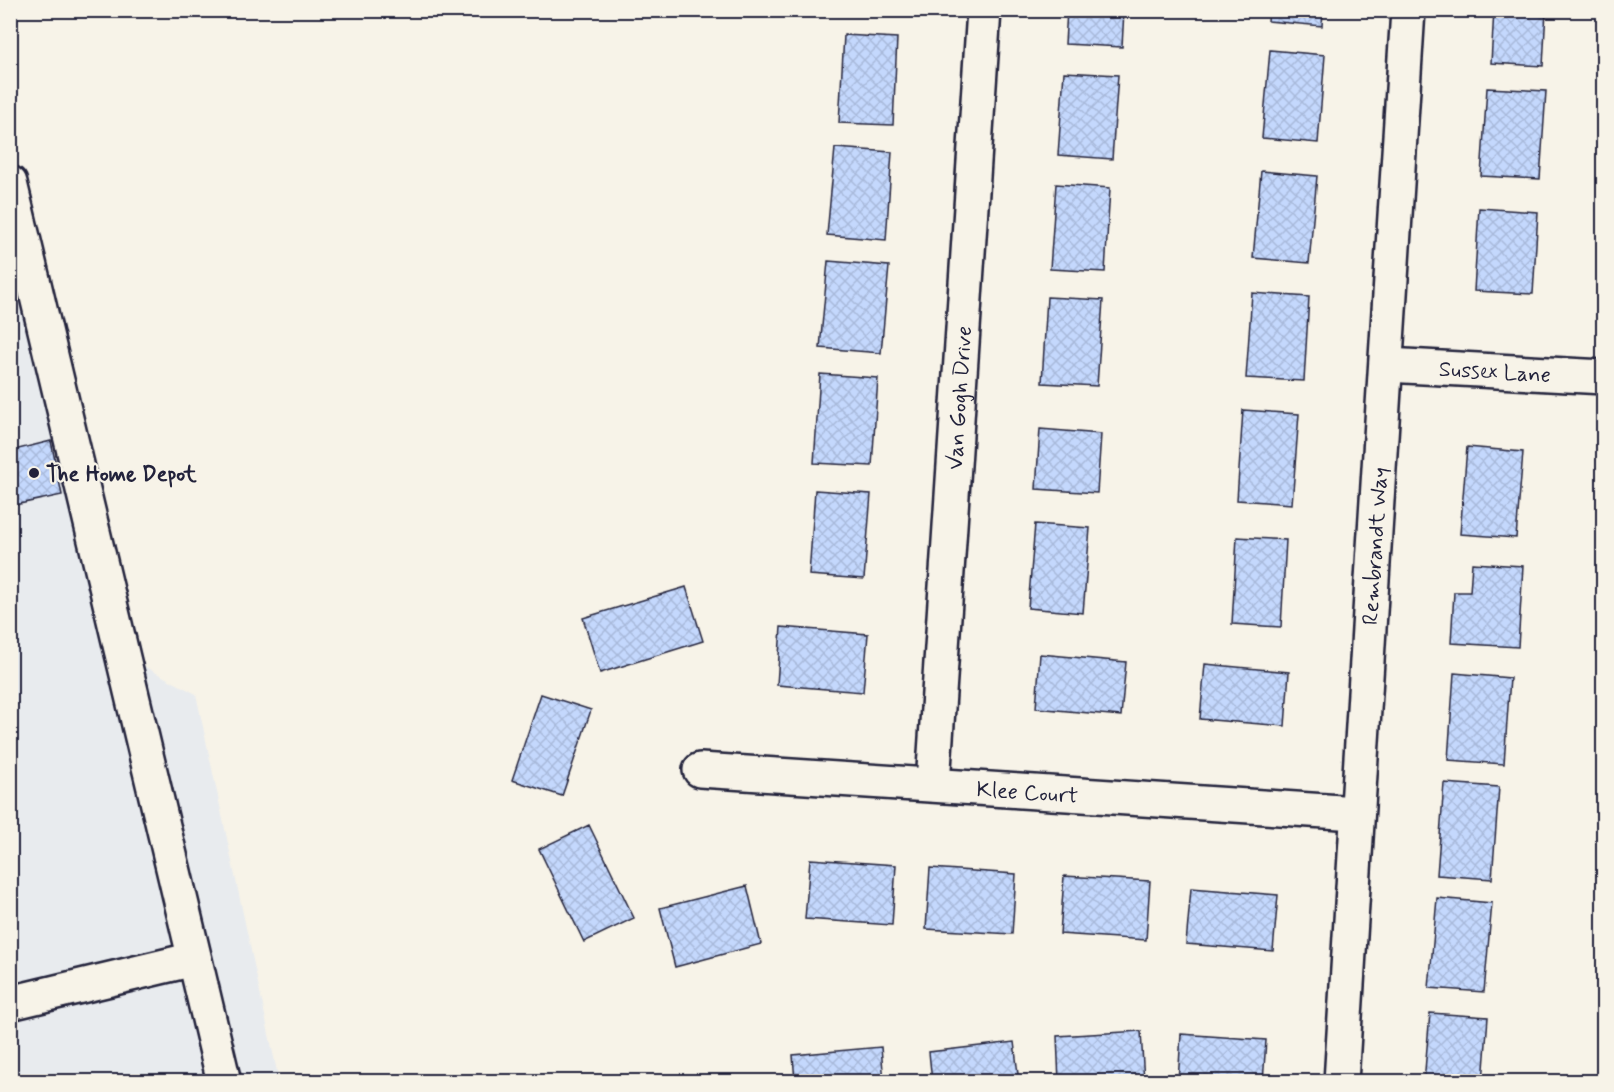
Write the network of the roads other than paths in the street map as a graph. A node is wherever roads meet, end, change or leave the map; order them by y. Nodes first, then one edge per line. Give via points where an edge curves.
1 (984, 10) edge
2 (1408, 10) edge
3 (10, 183) edge
4 (1387, 364) junction
5 (1604, 377) edge
6 (700, 771) dead end
7 (933, 784) junction
8 (1356, 813) junction
9 (195, 959) junction
10 (10, 1003) edge
11 (224, 1082) edge
12 (1341, 1082) edge

1 - 7 street, Van Gogh Drive
2 - 4 street, Rembrandt Way
3 - 9 street
4 - 5 street, Sussex Lane
4 - 8 street, Rembrandt Way
6 - 7 street, Klee Court
7 - 8 street, Klee Court
8 - 12 street, Rembrandt Way
9 - 10 street
9 - 11 street

